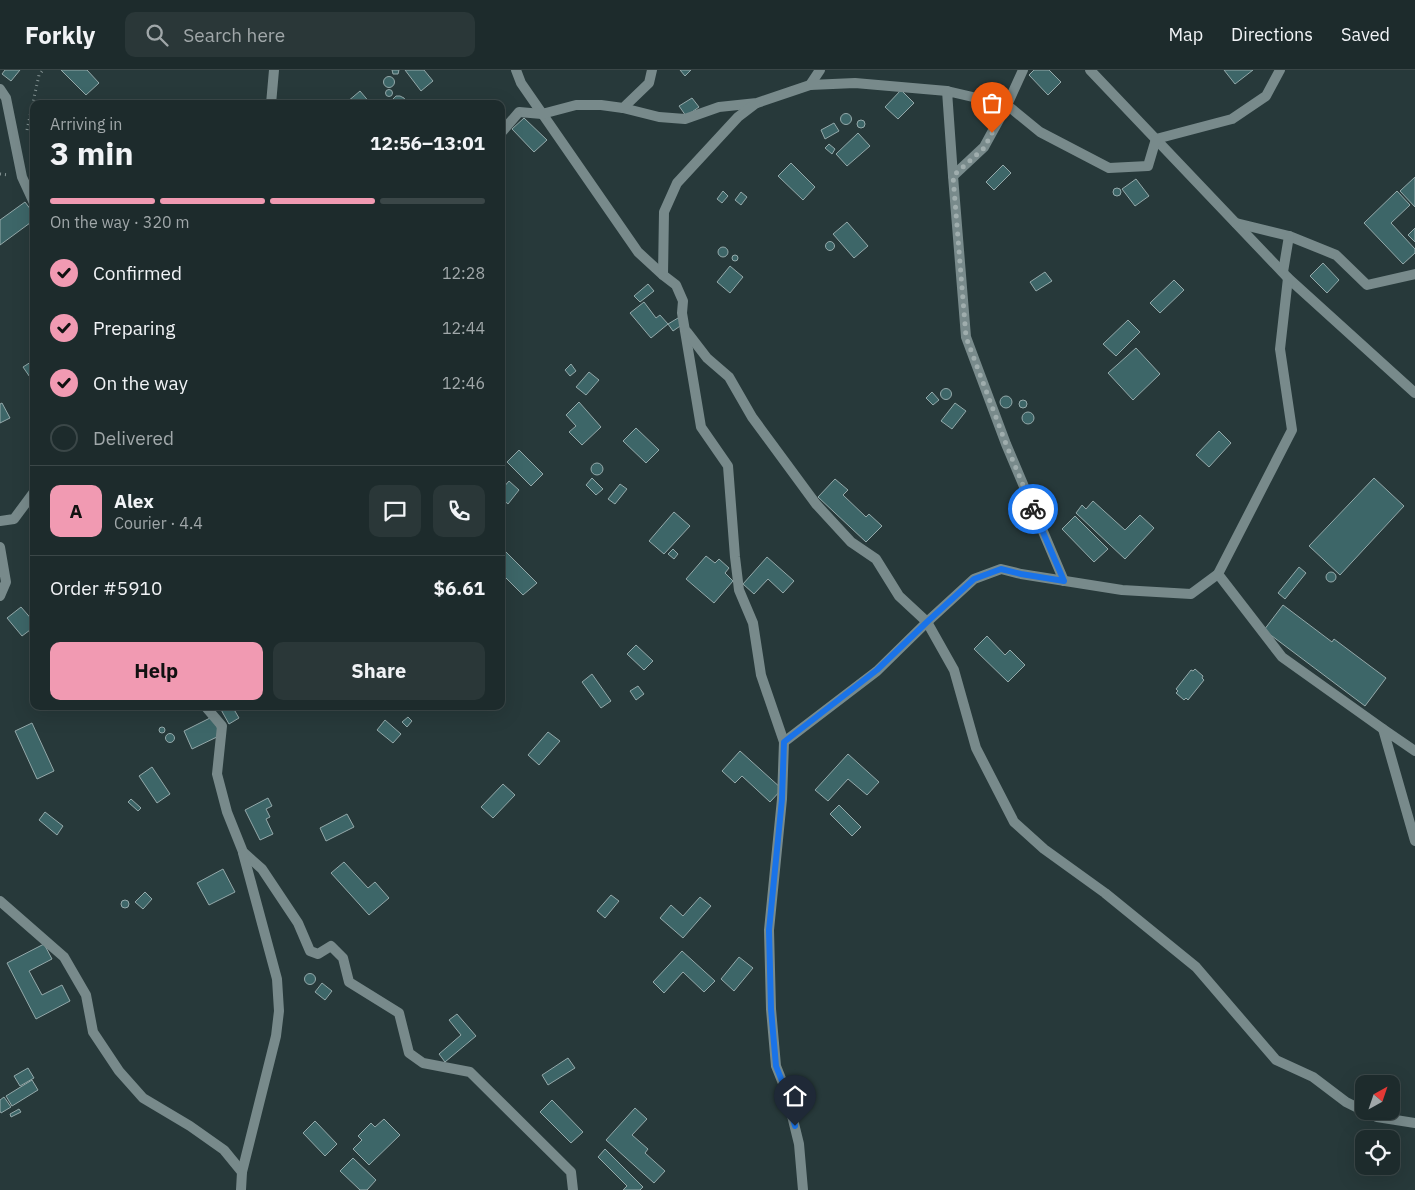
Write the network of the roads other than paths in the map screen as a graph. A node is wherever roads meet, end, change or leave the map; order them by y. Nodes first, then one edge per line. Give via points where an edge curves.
1 (274, 70) edge
2 (516, 70) edge
3 (652, 70) edge
4 (820, 70) edge
5 (1023, 70) edge
6 (1090, 70) edge
7 (1280, 70) edge
8 (810, 85) junction
9 (0, 89) edge
10 (947, 91) junction
11 (271, 100) edge
12 (757, 103) junction
13 (1007, 105) junction
14 (622, 108) junction
15 (542, 114) junction
16 (505, 128) edge
17 (1156, 139) junction
18 (953, 176) junction
19 (22, 177) junction
20 (30, 179) edge
21 (30, 194) edge
22 (1235, 222) junction
23 (1289, 236) junction
24 (1415, 274) edge
25 (663, 275) junction
26 (1286, 275) junction
27 (686, 331) junction
28 (1415, 392) edge
29 (30, 497) edge
30 (0, 521) edge
31 (0, 547) edge
32 (1218, 574) junction
33 (1064, 581) junction
34 (0, 596) edge
35 (927, 622) junction
36 (209, 710) edge
37 (1383, 729) junction
38 (784, 742) junction
39 (1415, 751) edge
40 (1415, 841) edge
41 (242, 852) junction
42 (0, 901) edge
43 (1355, 1106) edge
44 (1396, 1120) edge
45 (1415, 1123) edge
46 (242, 1172) junction
47 (241, 1190) edge
48 (573, 1190) edge
49 (803, 1190) edge

1 - 11 street
2 - 15 street
3 - 14 street via 649,83
4 - 8 street
5 - 13 street
6 - 17 street
7 - 17 street via 1266,96 1232,119
8 - 10 street via 855,83
8 - 12 street
9 - 19 street via 6,98
10 - 13 street
10 - 18 street
12 - 14 street via 719,108 685,119 659,117
12 - 25 street via 738,117 677,183 664,212
13 - 17 street via 1040,132 1109,168 1148,166
13 - 18 street via 984,148
14 - 15 street via 576,105
15 - 16 street via 519,112
15 - 25 street via 638,252
17 - 22 street
18 - 33 street via 966,337 1006,444
19 - 20 street
19 - 21 street
22 - 23 street
22 - 26 street
23 - 24 street via 1336,255 1367,285
23 - 26 street
25 - 27 street via 676,286 682,301
26 - 28 street
26 - 32 street via 1280,349 1292,430
27 - 35 street via 707,358 729,377 752,417 816,504 851,542 876,559 899,596
27 - 38 street via 700,427 728,466 739,590 753,623 761,675
29 - 30 street via 14,519
31 - 34 street via 6,582
32 - 33 street via 1190,594 1122,590
32 - 37 street via 1282,657
33 - 35 street via 1001,569 974,579
35 - 38 street via 877,670
35 - 43 street via 954,670 976,748 1014,822 1196,967 1276,1060 1313,1077
36 - 41 street via 222,726 217,774
37 - 39 street
37 - 40 street
38 - 49 street via 782,799 769,930 771,1009 776,1066 786,1091 799,1144
41 - 46 street via 277,979 279,1011 276,1036
41 - 48 street via 262,869 298,923 310,951 318,954 331,946 343,958 349,982 399,1012 409,1053 424,1063 470,1072 570,1172
42 - 46 street via 64,957 86,995 93,1032 119,1071 143,1098 224,1150
44 - 45 street
46 - 47 street

